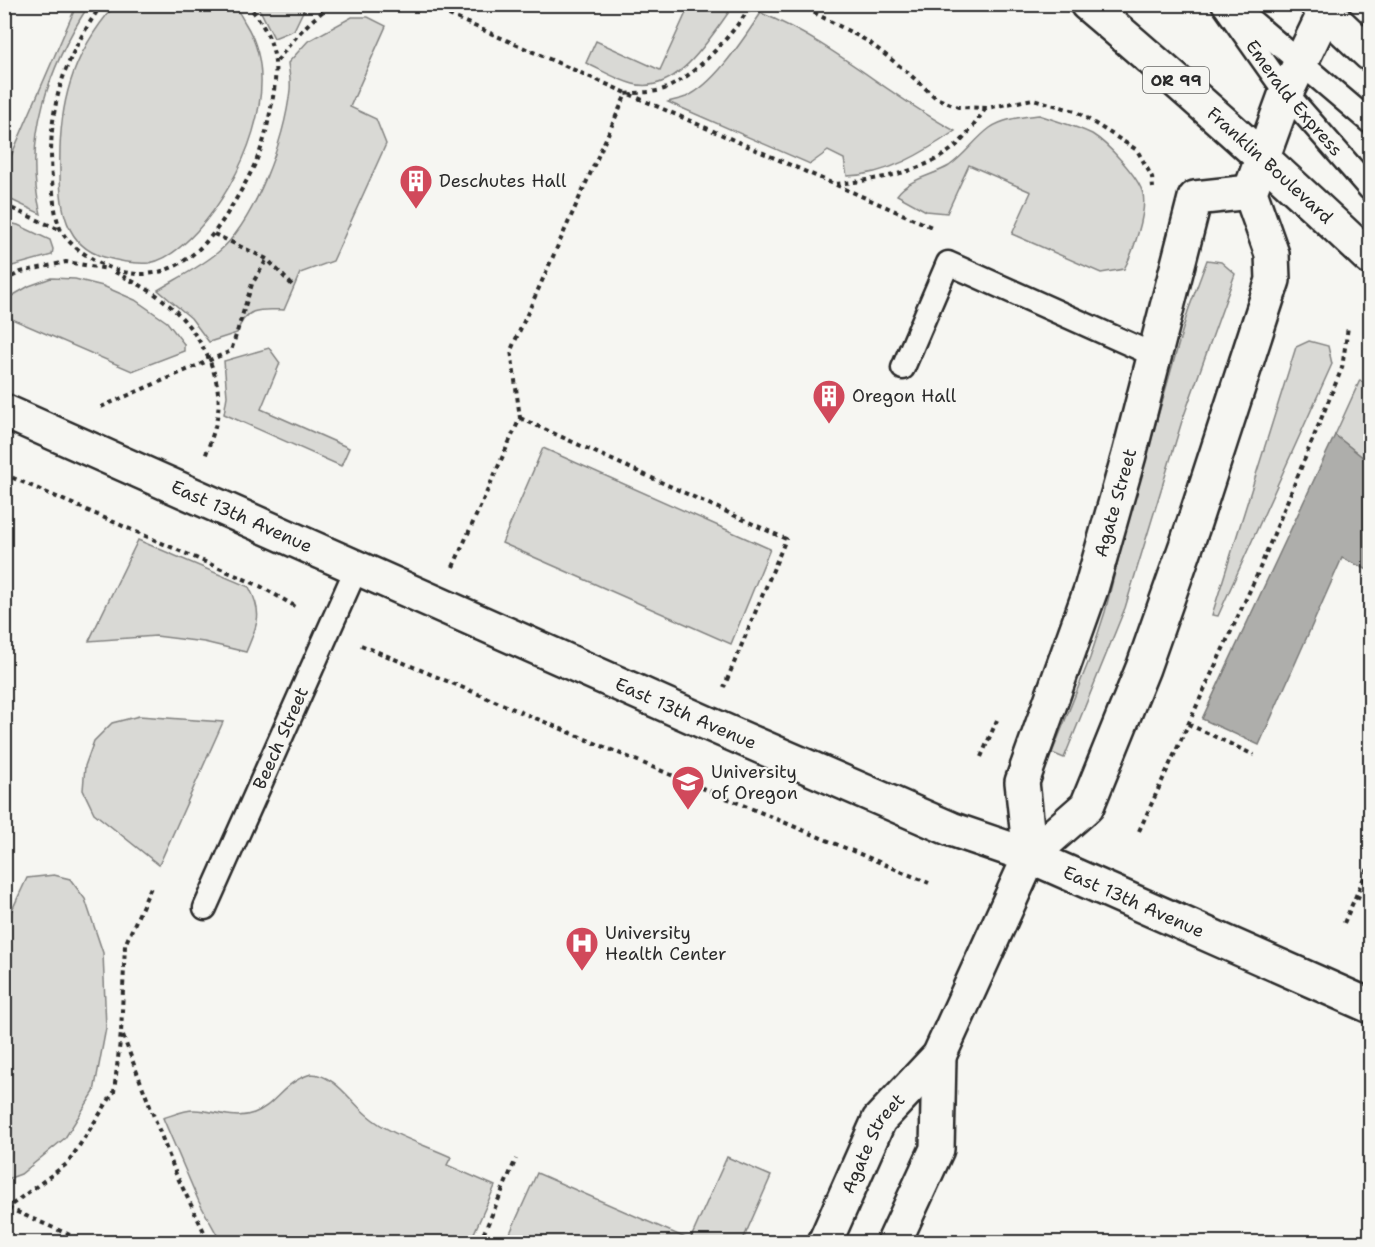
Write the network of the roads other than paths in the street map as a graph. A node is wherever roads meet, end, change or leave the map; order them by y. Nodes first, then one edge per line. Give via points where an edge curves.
1 (1087, 4) edge
2 (1223, 4) edge
3 (1231, 4) edge
4 (1327, 6) edge
5 (1371, 54) edge
6 (1300, 61) junction
7 (1286, 93) junction
8 (1371, 122) edge
9 (1263, 157) junction
10 (1371, 189) edge
11 (1250, 192) junction
12 (1371, 258) edge
13 (1154, 355) junction
14 (903, 368) dead end
15 (4, 411) edge
16 (357, 567) junction
17 (1030, 856) junction
18 (205, 908) dead end
19 (1371, 1006) edge
20 (939, 1056) junction
21 (825, 1242) edge
22 (894, 1242) edge

1 - 9 street, Franklin Boulevard / OR 99
2 - 7 lane, Emerald Express
3 - 6 lane, Emerald Express
4 - 5 street
4 - 6 street
6 - 7 street
6 - 8 lane, Emerald Express
7 - 9 street
7 - 10 lane, Emerald Express
9 - 11 street
9 - 12 street, Franklin Boulevard / OR 99
11 - 13 street, Agate Street via 1195,198
11 - 17 street, Agate Street via 1272,254 1273,280 1192,529 1143,668 1087,806
13 - 14 lane via 948,263
13 - 17 street, Agate Street via 1091,589 1022,782
15 - 16 street, East 13th Avenue
16 - 17 street, East 13th Avenue via 951,829
16 - 18 lane, Beech Street
17 - 19 street, East 13th Avenue
17 - 20 street, Agate Street
20 - 21 street, Agate Street via 879,1120
20 - 22 street, Agate Street via 937,1149

